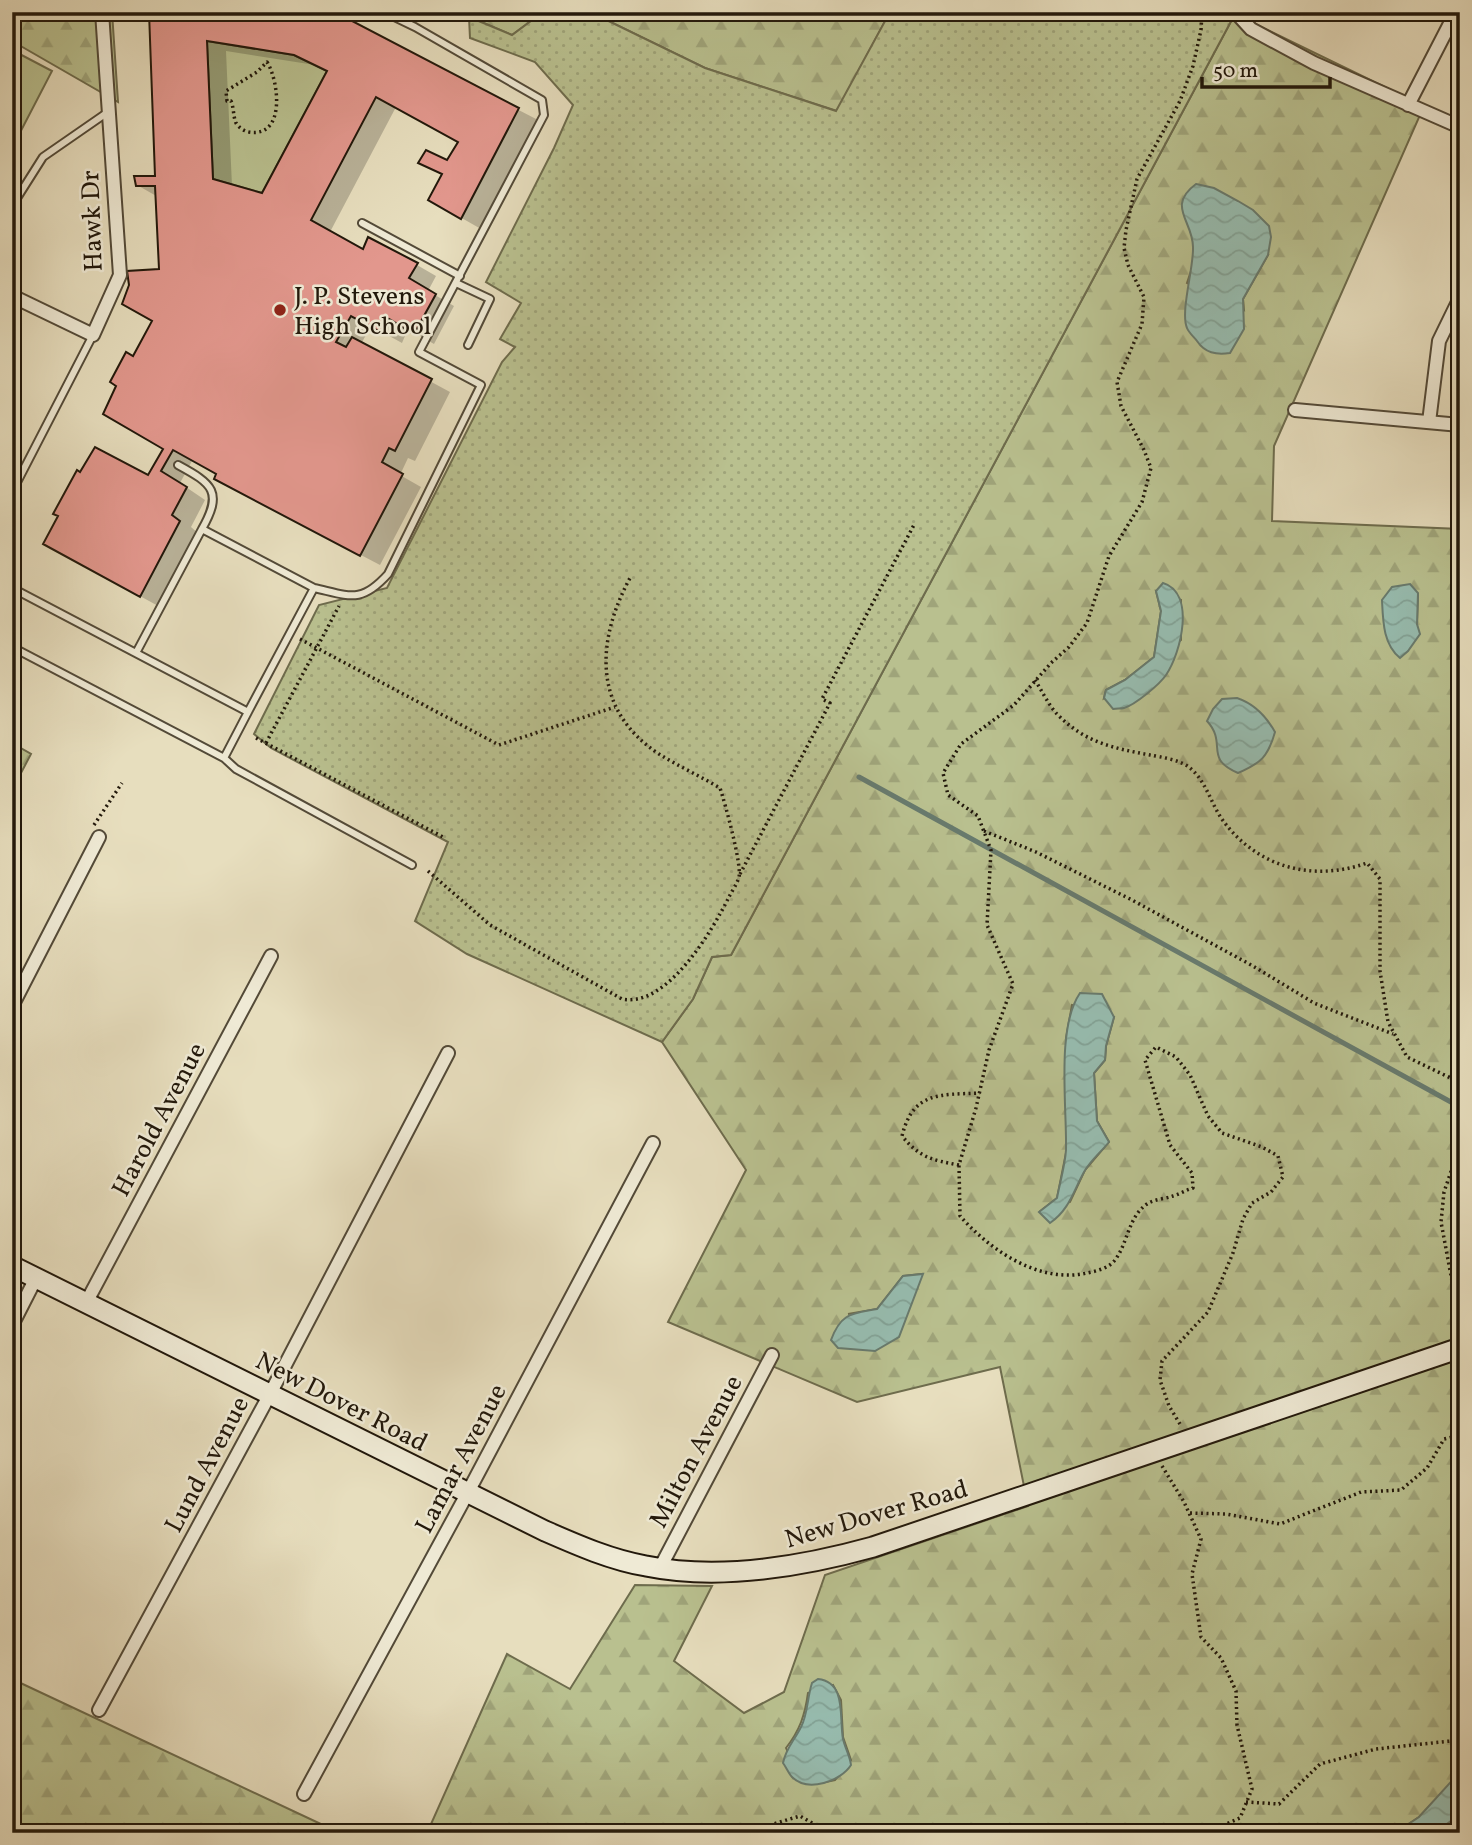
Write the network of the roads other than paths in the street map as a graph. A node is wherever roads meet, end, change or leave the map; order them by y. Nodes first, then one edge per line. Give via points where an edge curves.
1 (102, 12) edge
2 (384, 12) edge
3 (1240, 12) edge
4 (1456, 12) edge
5 (1408, 105) junction
6 (108, 112) junction
7 (1460, 127) edge
8 (12, 206) edge
9 (362, 223) dead end
10 (460, 276) junction
11 (456, 283) junction
12 (12, 296) edge
13 (1460, 298) edge
14 (93, 335) junction
15 (468, 345) dead end
16 (1295, 410) dead end
17 (1429, 422) junction
18 (1460, 425) edge
19 (178, 466) dead end
20 (12, 492) edge
21 (202, 529) junction
22 (12, 588) edge
23 (314, 589) junction
24 (12, 647) edge
25 (136, 653) junction
26 (248, 712) junction
27 (223, 758) junction
28 (94, 834) road end
29 (412, 865) dead end
30 (271, 956) dead end
31 (12, 1006) edge
32 (449, 1053) dead end
33 (653, 1143) dead end
34 (12, 1266) edge
35 (36, 1278) junction
36 (86, 1303) junction
37 (12, 1325) edge
38 (1460, 1348) edge
39 (772, 1355) dead end
40 (270, 1394) junction
41 (467, 1494) junction
42 (660, 1568) junction
43 (99, 1710) dead end
44 (304, 1794) dead end

1 - 6 street, Hawk Dr
2 - 10 lane via 542,100 544,116
3 - 5 street via 1251,29
4 - 5 street
5 - 7 street
6 - 8 lane via 43,157
6 - 14 street, Hawk Dr via 120,275
9 - 10 lane
10 - 11 lane
11 - 15 lane via 491,299
11 - 23 lane via 419,352 481,385 388,574 373,590 354,597
12 - 14 street
13 - 17 street via 1439,341
14 - 20 lane
16 - 17 street
17 - 18 street
19 - 21 lane via 209,486 214,499
21 - 23 lane
21 - 25 lane
22 - 25 lane
23 - 26 lane
24 - 27 lane
25 - 26 lane
26 - 27 lane
27 - 29 lane
28 - 31 street
30 - 36 street, Harold Avenue
32 - 40 street, Lund Avenue
33 - 41 street, Lamar Avenue
34 - 35 street, New Dover Road
35 - 36 street, New Dover Road
35 - 37 street
36 - 40 street, New Dover Road
38 - 42 street, New Dover Road via 833,1558 755,1570
39 - 42 street, Milton Avenue
40 - 41 street, New Dover Road
40 - 43 street, Lund Avenue
41 - 42 street, New Dover Road via 588,1549
41 - 44 street, Lamar Avenue

